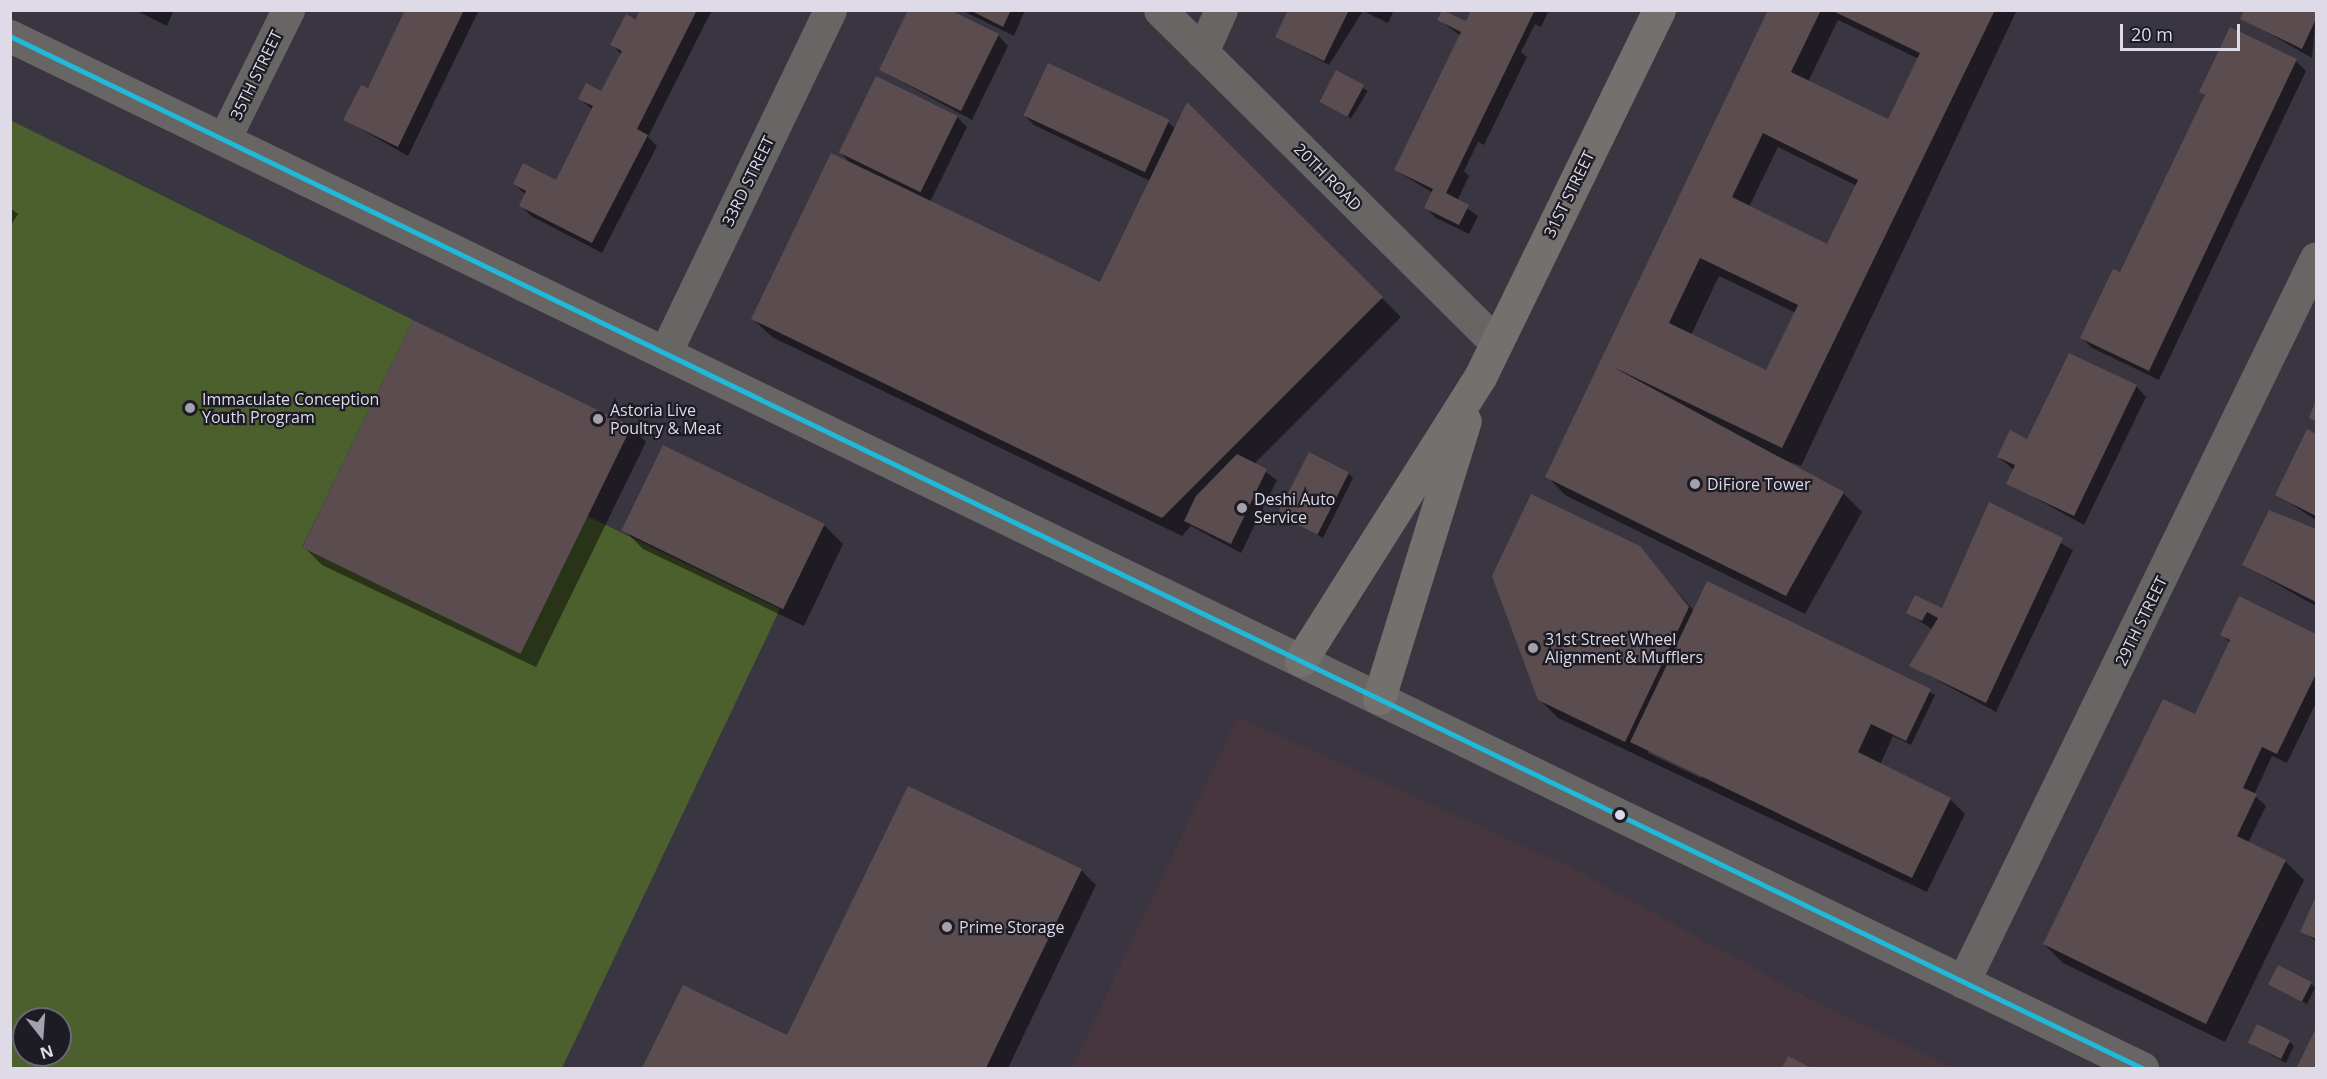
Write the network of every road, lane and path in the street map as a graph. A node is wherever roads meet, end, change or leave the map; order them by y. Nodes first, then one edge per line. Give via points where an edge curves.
1 (288, 10) edge
2 (830, 10) edge
3 (1160, 10) edge
4 (1221, 10) edge
5 (1659, 10) edge
6 (10, 36) edge
7 (1202, 52) junction
8 (224, 139) junction
9 (2316, 258) edge
10 (1496, 343) junction
11 (666, 351) junction
12 (1480, 377) junction
13 (1301, 660) junction
14 (1379, 698) junction
15 (1964, 982) junction
16 (2142, 1068) edge

1 - 8 street, 35TH STREET
2 - 11 street, 33RD STREET
3 - 7 street, 20TH ROAD
4 - 7 street
5 - 10 street, 31ST STREET
6 - 8 street
7 - 10 street, 20TH ROAD
8 - 11 street
9 - 15 street, 29TH STREET
10 - 12 street, 31ST STREET
11 - 13 street
12 - 13 street, 31ST STREET
12 - 14 street, 31ST STREET
13 - 14 street
14 - 15 street
15 - 16 street

